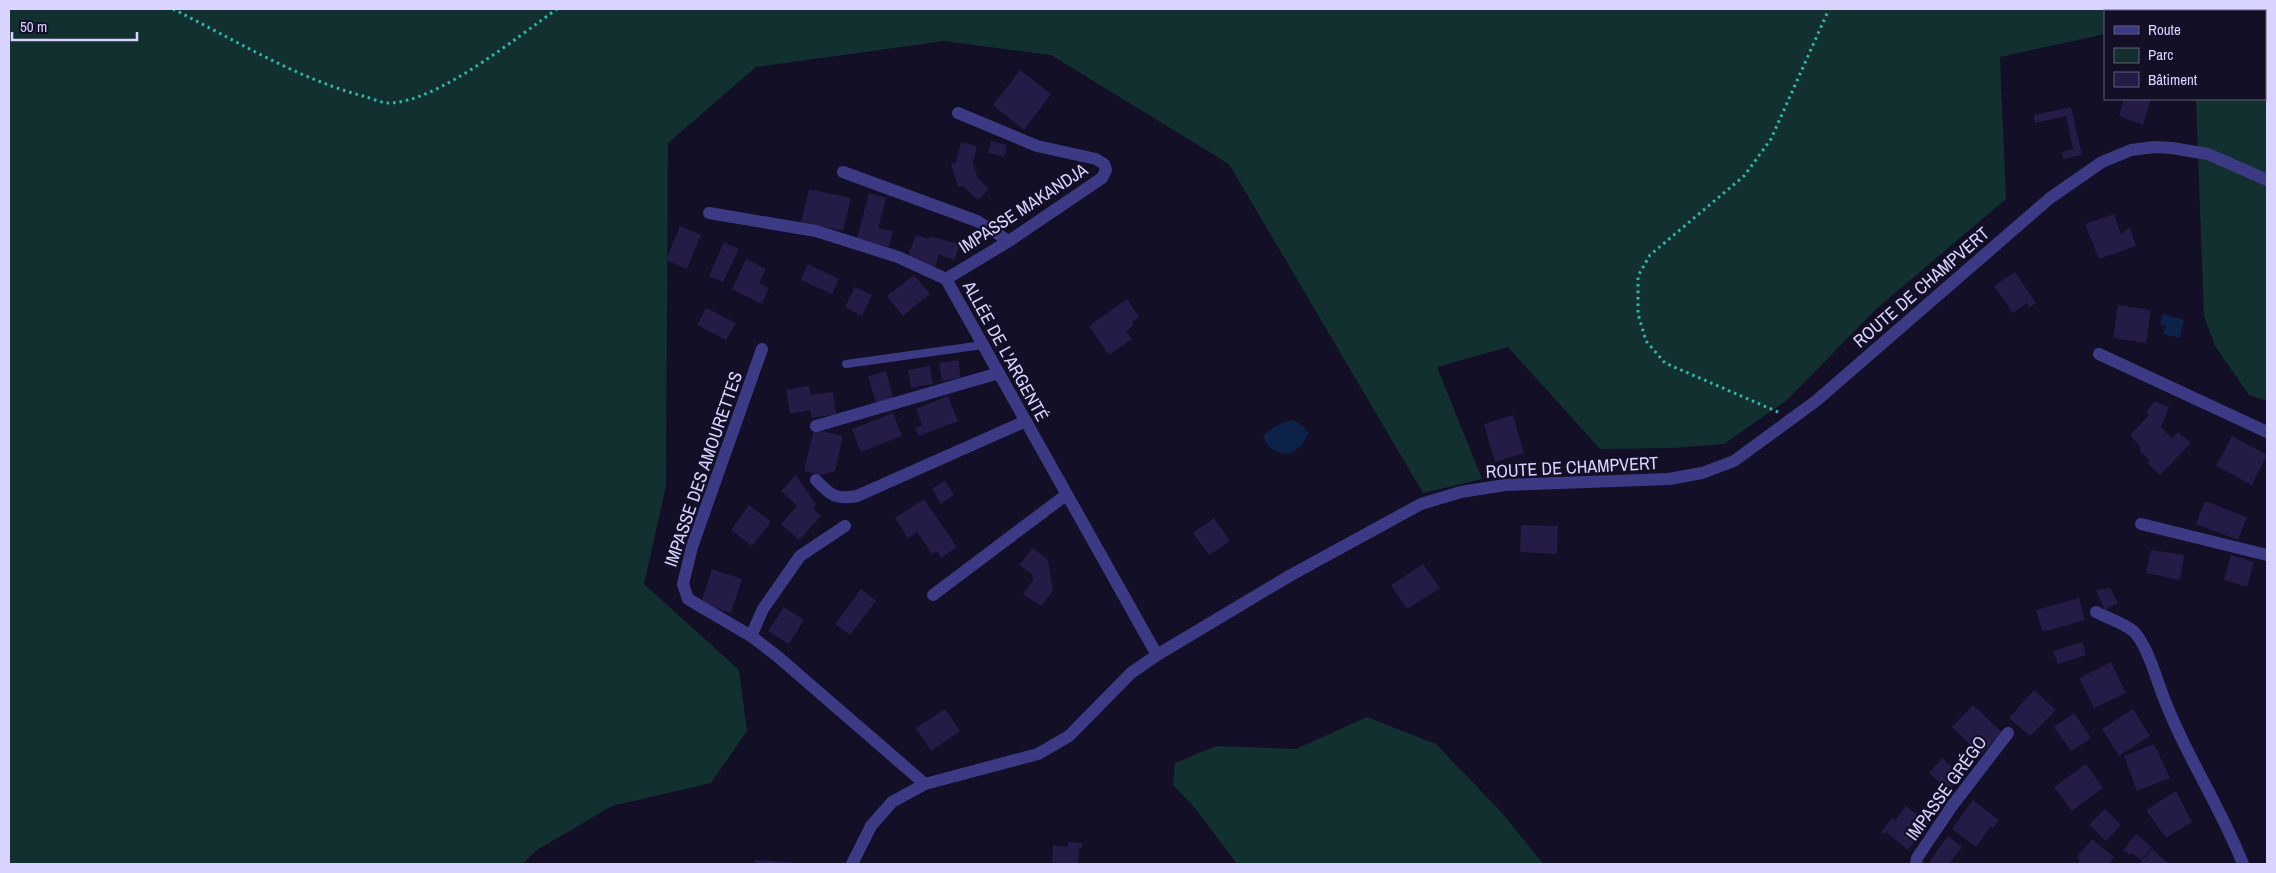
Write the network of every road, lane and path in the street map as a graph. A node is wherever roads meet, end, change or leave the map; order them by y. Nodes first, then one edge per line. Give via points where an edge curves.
1 (173, 9) edge
2 (557, 9) edge
3 (1829, 9) edge
4 (958, 112) dead end
5 (843, 172) dead end
6 (2267, 180) edge
7 (709, 213) dead end
8 (1009, 241) junction
9 (946, 279) junction
10 (983, 345) junction
11 (762, 349) dead end
12 (2099, 354) dead end
13 (846, 364) dead end
14 (999, 373) junction
15 (1792, 418) junction
16 (1026, 422) junction
17 (816, 426) dead end
18 (2267, 432) edge
19 (816, 480) dead end
20 (1066, 495) junction
21 (2141, 524) dead end
22 (845, 526) dead end
23 (2267, 554) edge
24 (933, 595) dead end
25 (2096, 612) dead end
26 (751, 636) junction
27 (1157, 655) junction
28 (2008, 733) dead end
29 (925, 784) junction
30 (852, 864) edge
31 (1916, 864) edge
32 (2243, 864) edge

1 - 2 path via 305,76 388,103 418,96 475,68
3 - 15 path via 1771,139 1744,176 1650,255 1638,276 1638,314 1646,341 1665,363
4 - 8 street, IMPASSE MAKANDJA via 1038,146 1096,159 1104,164 1106,170 1102,178
5 - 8 street via 977,221
6 - 15 street, ROUTE DE CHAMPVERT via 2208,154 2172,148 2131,150 2102,162 2050,198 1816,401
7 - 9 street, ALLÉE DE L'ARGENTÉ via 816,232 898,257
8 - 9 street, IMPASSE MAKANDJA
9 - 10 street, ALLÉE DE L'ARGENTÉ
10 - 13 lane
10 - 14 street, ALLÉE DE L'ARGENTÉ
11 - 26 street, IMPASSE DES AMOURETTES via 692,546 683,584 688,599
12 - 18 street
14 - 16 street, ALLÉE DE L'ARGENTÉ
14 - 17 street
15 - 27 street, ROUTE DE CHAMPVERT via 1734,461 1702,473 1669,479 1505,484 1421,504
16 - 19 street via 857,496 843,499 828,493
16 - 20 street, ALLÉE DE L'ARGENTÉ
20 - 24 street
20 - 27 street, ALLÉE DE L'ARGENTÉ
21 - 23 street
22 - 26 street via 800,556 763,609
25 - 32 street via 2134,631 2151,662 2184,748
26 - 29 street, IMPASSE DES AMOURETTES
27 - 29 street, ROUTE DE CHAMPVERT via 1132,673 1069,736 1038,754
28 - 31 street, IMPASSE GRÉGO via 1952,806
29 - 30 street, ROUTE DE CHAMPVERT via 892,802 871,826

